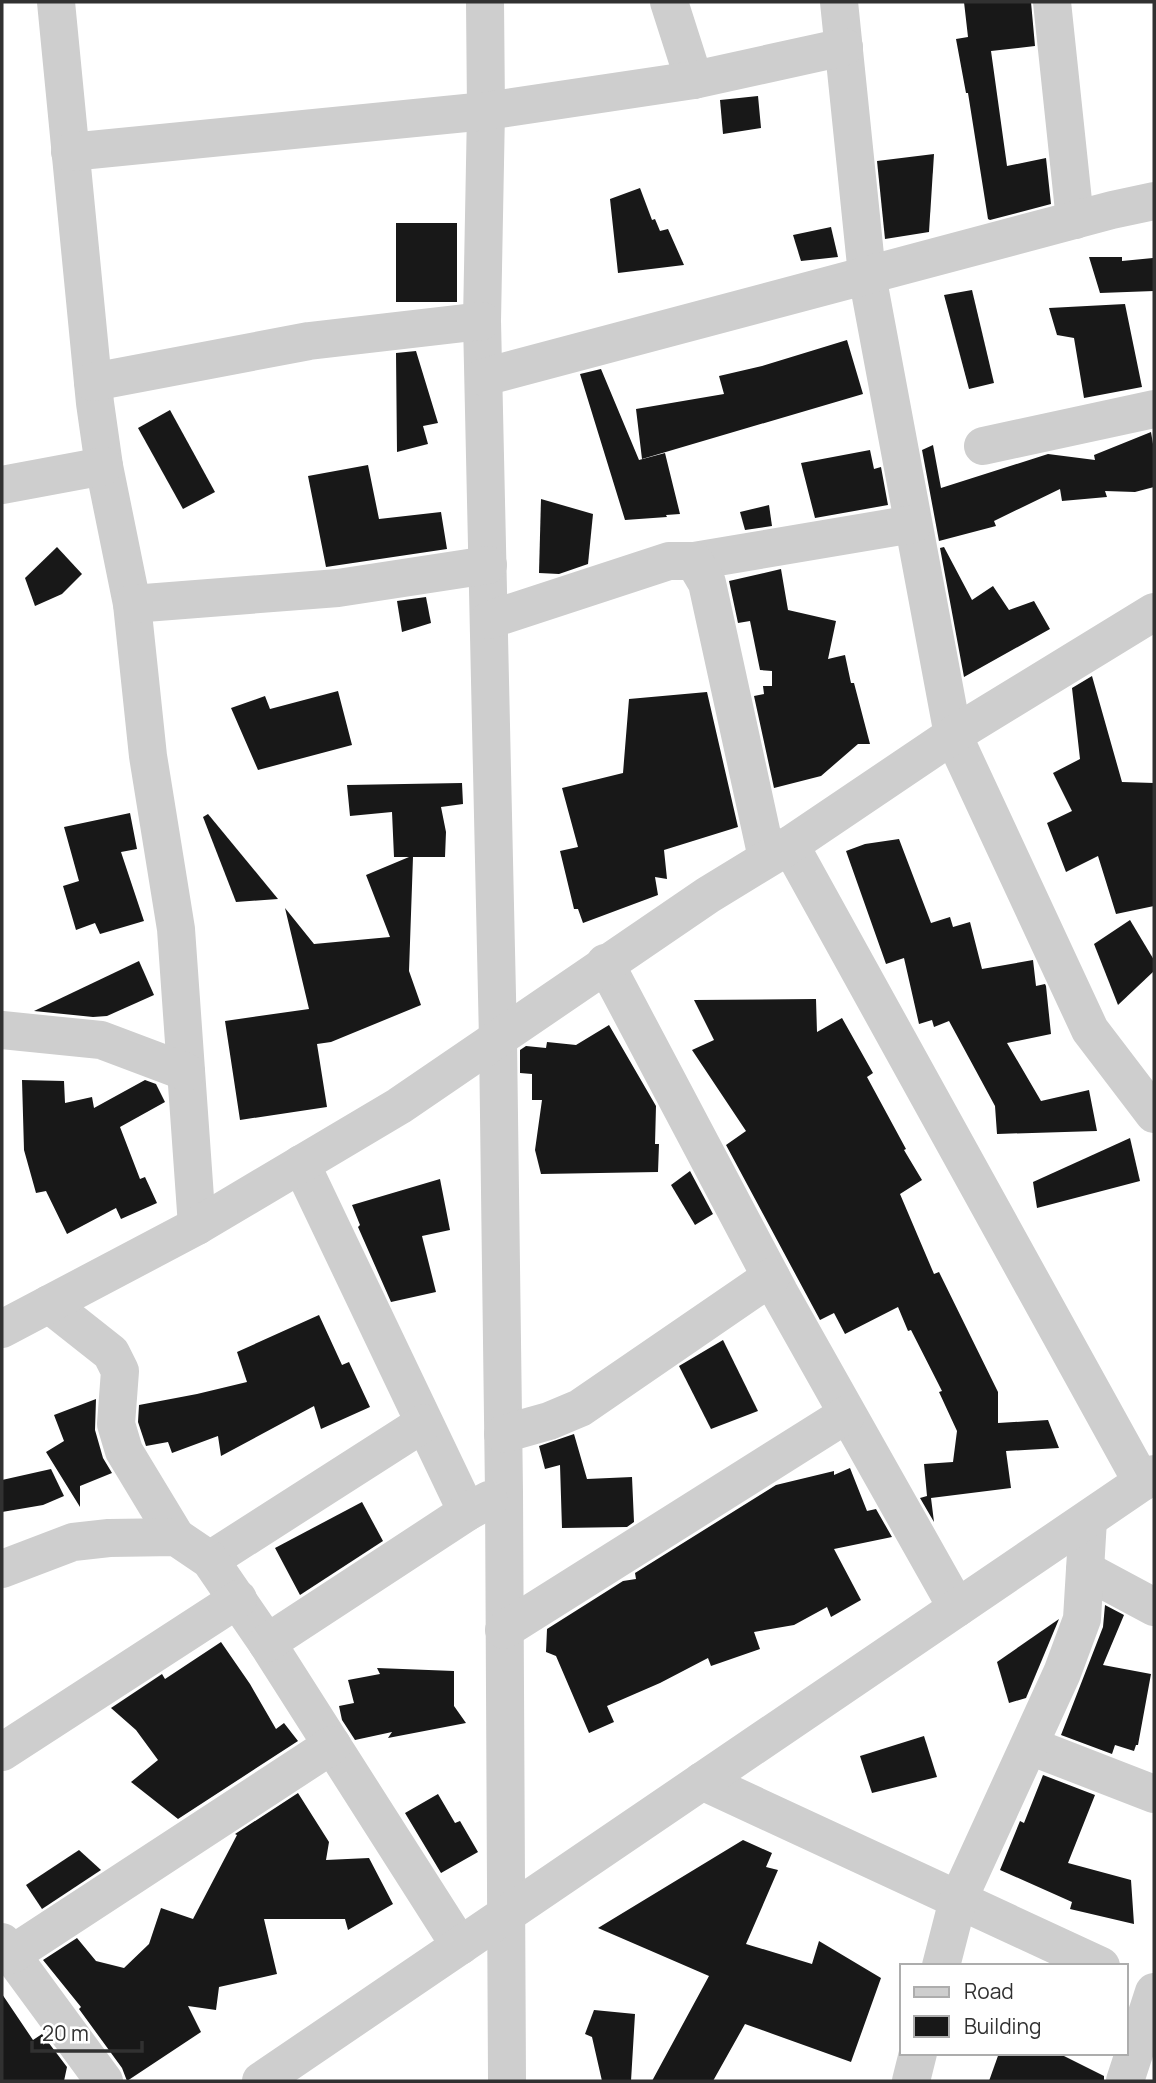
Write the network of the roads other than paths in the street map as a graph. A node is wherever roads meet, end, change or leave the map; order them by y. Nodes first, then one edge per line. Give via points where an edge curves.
1 (56, 2) edge
2 (485, 2) edge
3 (669, 2) edge
4 (839, 2) edge
5 (1052, 2) edge
6 (844, 47) junction
7 (694, 80) junction
8 (486, 111) junction
9 (71, 152) junction
10 (1154, 201) edge
11 (1075, 220) junction
12 (867, 275) junction
13 (482, 321) junction
14 (484, 377) junction
15 (93, 382) junction
16 (1154, 409) edge
17 (983, 446) dead end
18 (104, 466) junction
19 (2, 485) edge
20 (914, 524) junction
21 (694, 561) junction
22 (488, 565) junction
23 (132, 604) junction
24 (1154, 612) edge
25 (489, 621) junction
26 (953, 735) junction
27 (778, 851) junction
28 (605, 963) junction
29 (2, 1030) edge
30 (498, 1040) junction
31 (186, 1072) junction
32 (1154, 1114) edge
33 (302, 1164) junction
34 (197, 1226) junction
35 (771, 1277) junction
36 (49, 1304) junction
37 (2, 1329) edge
38 (847, 1414) junction
39 (424, 1423) junction
40 (503, 1434) junction
41 (1148, 1478) edge
42 (503, 1492) junction
43 (467, 1512) junction
44 (1088, 1520) junction
45 (176, 1537) junction
46 (211, 1560) junction
47 (2, 1569) edge
48 (1085, 1570) junction
49 (239, 1599) junction
50 (1154, 1607) edge
51 (957, 1608) junction
52 (504, 1630) junction
53 (267, 1643) junction
54 (332, 1745) junction
55 (1030, 1746) junction
56 (2, 1752) edge
57 (702, 1782) junction
58 (1154, 1794) edge
59 (958, 1900) junction
60 (507, 1914) junction
61 (460, 1946) junction
62 (6, 1948) edge
63 (942, 1964) edge
64 (1097, 1964) edge
65 (1128, 1978) edge
66 (1154, 1991) edge
67 (918, 2055) edge
68 (104, 2081) edge
69 (261, 2081) edge
70 (507, 2081) edge
71 (911, 2081) edge
72 (1125, 2081) edge

1 - 9 street
2 - 8 street
3 - 7 street
4 - 6 street
5 - 11 street
6 - 7 street
6 - 12 street
7 - 8 street
8 - 9 street
8 - 13 street
9 - 15 street
10 - 11 street
11 - 12 street
12 - 14 street
12 - 20 street
13 - 14 street
13 - 15 street via 309,341
14 - 22 street
15 - 18 street
16 - 17 street
18 - 19 street
18 - 23 street
20 - 21 street
20 - 26 street
21 - 25 street via 669,561
21 - 27 street via 707,583
22 - 23 street via 338,588
22 - 25 street
23 - 31 street via 148,756 176,929
24 - 26 street
25 - 30 street
26 - 27 street
26 - 32 street via 1090,1030
27 - 28 street
27 - 41 street
28 - 30 street
28 - 35 street
29 - 31 street via 101,1040
30 - 33 street
30 - 40 street
31 - 34 street
33 - 34 street
33 - 39 street
34 - 36 street
35 - 38 street
35 - 40 street via 580,1408
36 - 37 street
36 - 45 street via 111,1353 120,1371 116,1424 124,1451
38 - 51 street
38 - 52 street
39 - 43 street
39 - 46 street
40 - 42 street
41 - 44 street
42 - 43 street
42 - 52 street
43 - 53 street
44 - 48 street
44 - 51 street
45 - 46 street
45 - 47 street via 73,1542
46 - 49 street
48 - 50 street
48 - 55 street via 1082,1619
49 - 53 street
49 - 56 street
51 - 57 street
52 - 60 street
53 - 54 street
54 - 61 street
54 - 62 street
55 - 58 street
55 - 59 street
57 - 59 street
57 - 60 street
59 - 63 street
59 - 64 street
60 - 61 street
60 - 70 street
61 - 69 street
62 - 68 street
65 - 66 street
66 - 72 street
67 - 71 street

